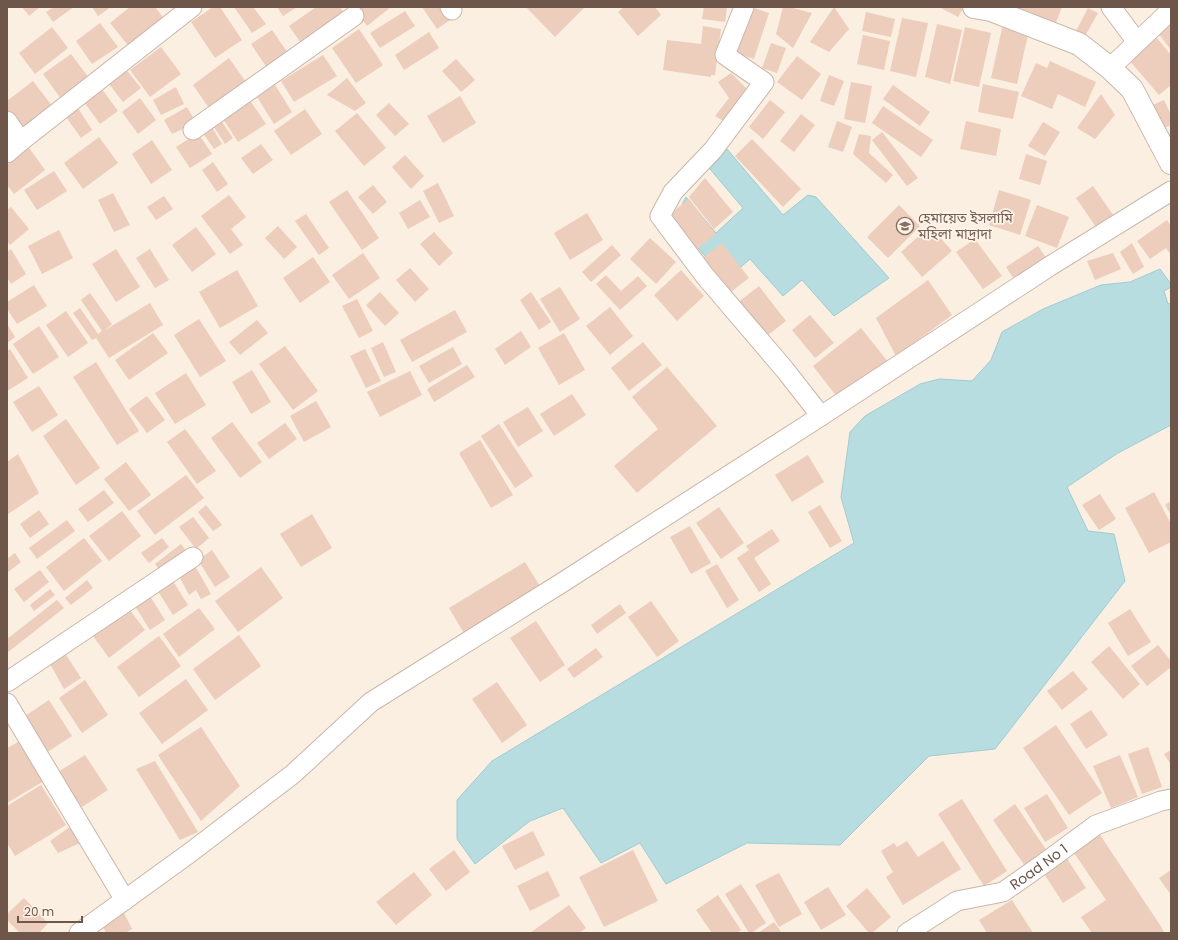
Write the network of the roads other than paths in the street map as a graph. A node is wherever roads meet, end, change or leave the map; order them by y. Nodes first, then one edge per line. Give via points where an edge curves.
1 (192, 7) edge
2 (744, 7) edge
3 (974, 7) edge
4 (1111, 7) edge
5 (1171, 10) edge
6 (354, 16) dead end
7 (1137, 42) junction
8 (1110, 68) junction
9 (7, 121) edge
10 (192, 130) dead end
11 (21, 141) junction
12 (7, 153) edge
13 (1171, 163) edge
14 (1171, 191) edge
15 (821, 416) junction
16 (193, 557) dead end
17 (7, 682) edge
18 (7, 703) edge
19 (1171, 799) edge
20 (125, 900) junction
21 (79, 933) edge
22 (907, 933) edge

1 - 11 street
2 - 15 street via 725,55 764,82 713,150 673,192 660,216 705,276
3 - 8 street via 991,10 1079,44
4 - 7 street
5 - 7 street
6 - 10 street
7 - 8 street
8 - 13 street via 1132,89
9 - 11 street
11 - 12 street
14 - 15 street via 1050,266
15 - 20 street via 371,702 293,774
16 - 17 street
18 - 20 street
19 - 22 street, Road No 1 via 1096,825 1003,892 957,901
20 - 21 street

